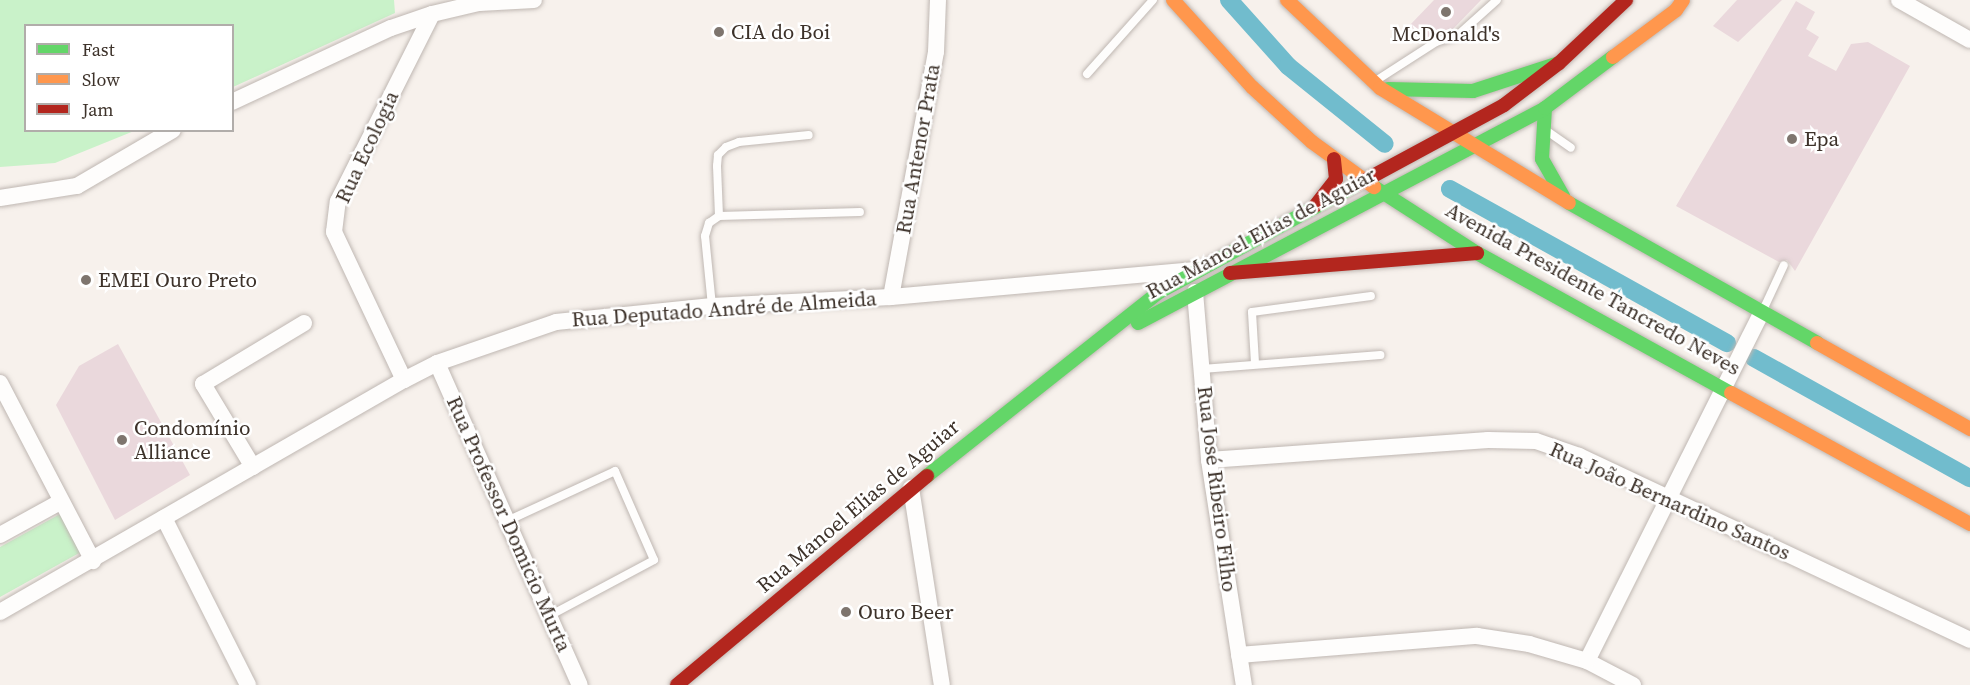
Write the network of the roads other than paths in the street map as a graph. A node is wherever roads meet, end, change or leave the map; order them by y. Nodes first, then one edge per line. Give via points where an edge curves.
1 (534, 0) edge
2 (938, 0) edge
3 (1153, 0) edge
4 (1173, 0) edge
5 (1287, 0) edge
6 (1497, 0) edge
7 (1899, 0) edge
8 (1622, 1) edge
9 (1679, 3) edge
10 (432, 14) junction
11 (1970, 40) edge
12 (1560, 63) junction
13 (1088, 74) dead end
14 (1377, 85) junction
15 (234, 101) edge
16 (1545, 108) junction
17 (1541, 124) junction
18 (1450, 131) junction
19 (170, 132) edge
20 (809, 135) dead end
21 (1473, 144) junction
22 (1571, 148) dead end
23 (1334, 159) junction
24 (1363, 180) junction
25 (1382, 192) junction
26 (0, 198) edge
27 (1570, 204) junction
28 (1315, 206) junction
29 (860, 212) dead end
30 (719, 216) junction
31 (1478, 253) junction
32 (1784, 267) dead end
33 (1195, 270) junction
34 (1230, 273) junction
35 (1195, 292) junction
36 (1371, 296) dead end
37 (891, 297) junction
38 (712, 306) junction
39 (1762, 311) junction
40 (304, 323) dead end
41 (1380, 355) dead end
42 (1069, 361) junction
43 (437, 363) junction
44 (1255, 363) junction
45 (1202, 369) junction
46 (404, 380) junction
47 (1726, 380) junction
48 (0, 383) edge
49 (1970, 429) edge
50 (1209, 460) junction
51 (253, 467) junction
52 (911, 488) junction
53 (1669, 499) junction
54 (60, 502) junction
55 (164, 518) junction
56 (507, 521) junction
57 (1970, 524) edge
58 (0, 535) edge
59 (93, 561) junction
60 (0, 612) edge
61 (549, 616) junction
62 (1970, 640) edge
63 (1239, 655) junction
64 (1587, 661) junction
65 (248, 685) edge
66 (580, 685) edge
67 (677, 685) edge
68 (942, 685) edge
69 (1244, 685) edge
70 (1633, 685) edge

1 - 10 street via 479,3
2 - 37 street, Rua Antenor Prata via 936,52
3 - 13 lane
4 - 23 main road, Avenida Presidente Tancredo Neves via 1252,87
5 - 14 main road
6 - 14 lane via 1458,35 1436,42
7 - 11 street
8 - 12 main road, Rua Manoel Elias de Aguiar
9 - 16 main road, Rua Manoel Elias de Aguiar
10 - 15 street via 391,28
10 - 46 street, Rua Ecologia via 338,201 334,232
12 - 14 main road via 1473,91 1423,93
12 - 18 main road, Rua Manoel Elias de Aguiar via 1504,105
14 - 18 main road
16 - 17 main road
16 - 21 main road, Rua Manoel Elias de Aguiar
17 - 22 lane
17 - 27 main road via 1542,159 1553,183
18 - 21 main road
18 - 24 main road, Rua Manoel Elias de Aguiar
19 - 26 street via 77,186
20 - 30 lane via 738,142 726,147 718,155
21 - 25 main road, Rua Manoel Elias de Aguiar
21 - 27 main road
23 - 24 main road, Avenida Presidente Tancredo Neves
23 - 28 main road via 1336,179
24 - 25 main road, Avenida Presidente Tancredo Neves
24 - 28 main road, Rua Manoel Elias de Aguiar
25 - 31 main road, Avenida Presidente Tancredo Neves
25 - 34 main road, Rua Manoel Elias de Aguiar
27 - 39 main road
28 - 33 main road, Rua Manoel Elias de Aguiar
29 - 30 lane
30 - 38 lane via 709,223 705,236
31 - 34 main road
31 - 47 main road, Avenida Presidente Tancredo Neves
32 - 39 lane
33 - 37 street, Rua Deputado André de Almeida
33 - 42 main road, Rua Manoel Elias de Aguiar
34 - 35 main road, Rua Manoel Elias de Aguiar
35 - 42 main road, Rua Manoel Elias de Aguiar
35 - 45 street, Rua José Ribeiro Filho
36 - 44 lane via 1252,312
37 - 38 street, Rua Deputado André de Almeida
38 - 43 street, Rua Deputado André de Almeida via 556,322
39 - 47 street
39 - 49 main road
40 - 51 street via 203,384
41 - 44 lane
42 - 52 main road, Rua Manoel Elias de Aguiar
43 - 46 street, Rua Deputado André de Almeida
43 - 56 street, Rua Professor Domicio Murta
44 - 45 lane
45 - 50 street, Rua José Ribeiro Filho
46 - 51 street, Rua Deputado André de Almeida
47 - 53 street
47 - 57 main road, Avenida Presidente Tancredo Neves
48 - 54 street
50 - 53 street, Rua João Bernardino Santos via 1488,440 1536,441 1579,456
50 - 63 street, Rua José Ribeiro Filho
51 - 55 street, Rua Deputado André de Almeida
52 - 67 main road, Rua Manoel Elias de Aguiar
52 - 68 street
53 - 62 street, Rua João Bernardino Santos
53 - 64 street
54 - 58 street
54 - 59 street
55 - 59 street, Rua Deputado André de Almeida
55 - 65 street
56 - 61 street, Rua Professor Domicio Murta
56 - 61 lane via 615,471 654,560
59 - 60 street, Rua Deputado André de Almeida
61 - 66 street, Rua Professor Domicio Murta
63 - 64 street via 1477,636 1529,644
63 - 69 street, Rua José Ribeiro Filho
64 - 70 street

